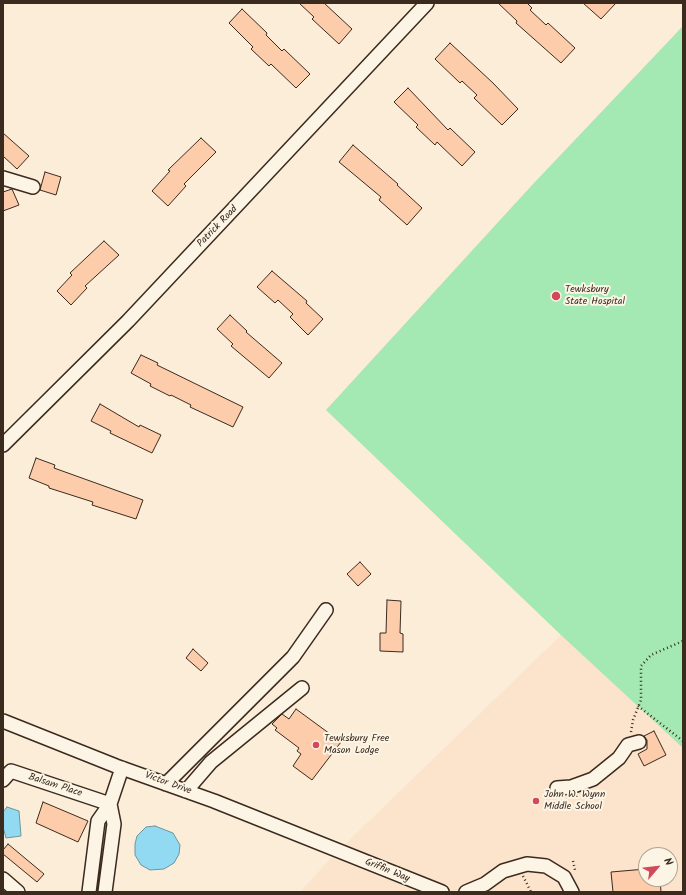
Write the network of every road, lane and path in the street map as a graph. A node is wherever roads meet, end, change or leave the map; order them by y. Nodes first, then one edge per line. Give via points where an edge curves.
1 (427, 3) edge
2 (3, 178) edge
3 (33, 187) dead end
4 (3, 445) edge
5 (326, 610) dead end
6 (683, 641) edge
7 (302, 688) dead end
8 (638, 706) junction
9 (3, 721) edge
10 (683, 741) edge
11 (633, 744) joint
12 (122, 768) junction
13 (3, 780) edge
14 (166, 784) junction
15 (557, 788) dead end
16 (186, 791) junction
17 (110, 804) junction
18 (332, 848) joint
19 (520, 866) junction
20 (3, 879) edge
21 (18, 892) edge
22 (89, 892) edge
23 (105, 892) edge
24 (442, 892) edge
25 (466, 892) edge
26 (531, 892) edge
27 (572, 892) edge

1 - 4 street, Patrick Road via 128,321
2 - 3 street
5 - 14 street via 293,657
6 - 8 path via 651,655 641,666 641,700
7 - 16 street via 211,762
8 - 10 path
8 - 11 path via 633,720
9 - 12 street, Victor Drive
11 - 15 street via 592,780 571,788
12 - 14 street, Victor Drive
12 - 17 street
13 - 17 street, Balsam Place via 11,771
14 - 16 street, Victor Drive
16 - 18 street, Victor Drive
17 - 22 street via 98,821
17 - 23 street via 114,824
18 - 24 street, Griffin Way
19 - 25 street via 503,871 485,884
19 - 26 path
19 - 27 street via 546,866 564,877
20 - 21 street

